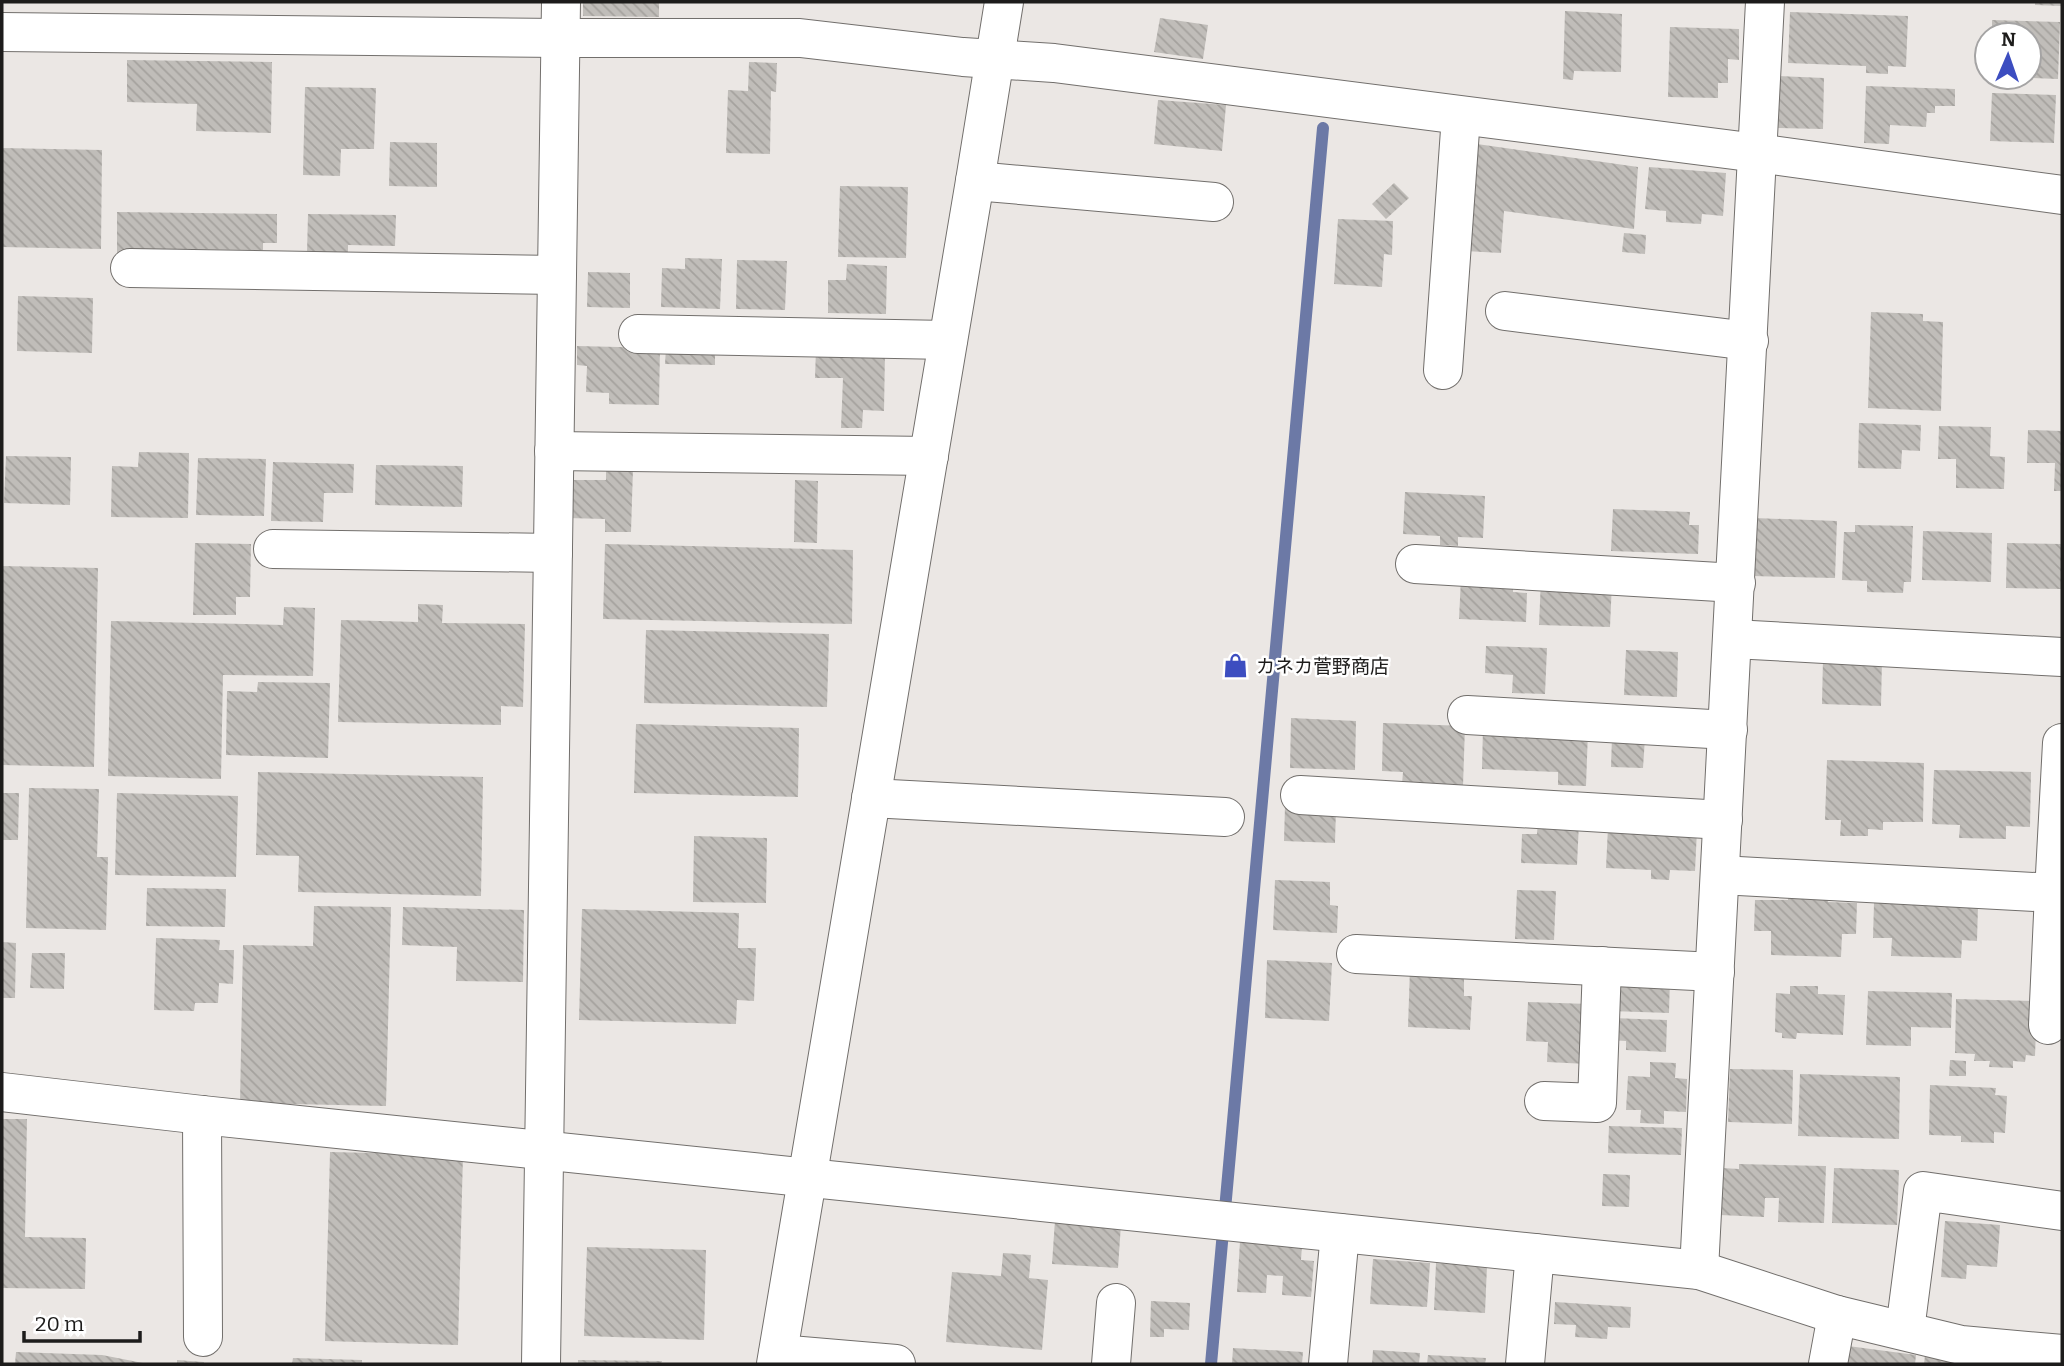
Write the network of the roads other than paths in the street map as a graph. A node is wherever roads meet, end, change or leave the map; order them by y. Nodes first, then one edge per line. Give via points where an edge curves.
1 (1003, 2) edge
2 (1765, 2) edge
3 (561, 20) edge
4 (19, 22) edge
5 (994, 59) junction
6 (1461, 116) junction
7 (1757, 153) junction
8 (975, 181) junction
9 (2062, 195) edge
10 (1214, 202) dead end
11 (130, 268) dead end
12 (557, 275) junction
13 (1505, 310) dead end
14 (638, 334) dead end
15 (948, 340) junction
16 (1749, 341) junction
17 (1443, 370) dead end
18 (554, 451) junction
19 (929, 456) junction
20 (272, 549) dead end
21 (553, 553) junction
22 (1415, 564) dead end
23 (1736, 583) junction
24 (1733, 639) junction
25 (2062, 657) edge
26 (1467, 715) dead end
27 (1728, 730) junction
28 (2062, 743) edge
29 (1300, 795) dead end
30 (871, 798) junction
31 (1225, 817) dead end
32 (1723, 820) junction
33 (1720, 876) junction
34 (2054, 893) junction
35 (1356, 954) dead end
36 (1602, 966) junction
37 (1715, 972) junction
38 (2048, 1025) dead end
39 (2, 1092) edge
40 (1544, 1101) dead end
41 (202, 1115) junction
42 (545, 1150) junction
43 (807, 1177) junction
44 (2062, 1211) edge
45 (1340, 1233) junction
46 (1535, 1253) junction
47 (1699, 1270) junction
48 (1116, 1303) dead end
49 (1837, 1315) junction
50 (1905, 1330) junction
51 (203, 1337) dead end
52 (2062, 1354) edge
53 (777, 1359) edge
54 (541, 1364) edge
55 (896, 1364) edge
56 (1111, 1364) edge
57 (1328, 1364) edge
58 (1525, 1364) edge
59 (1828, 1364) edge

1 - 5 street
2 - 7 street
3 - 4 street
3 - 5 street via 800,38
3 - 12 street
5 - 6 street
5 - 8 street
6 - 7 street
6 - 17 street
7 - 9 street
7 - 16 street
8 - 10 street
8 - 15 street
11 - 12 street
12 - 18 street
13 - 16 street
14 - 15 street
15 - 19 street
16 - 23 street
18 - 19 street
18 - 21 street
19 - 30 street
20 - 21 street
21 - 42 street
22 - 23 street
23 - 24 street
24 - 25 street
24 - 27 street
26 - 27 street
27 - 32 street
28 - 34 street
29 - 32 street
30 - 31 street
30 - 43 street
32 - 33 street
33 - 34 street
33 - 37 street
34 - 38 street
35 - 36 street
36 - 37 street
36 - 40 street via 1597,1103
37 - 47 street
39 - 41 street
41 - 42 street
41 - 51 street
42 - 43 street
42 - 54 street
43 - 45 street
43 - 53 street
44 - 50 street via 1923,1191
45 - 46 street
45 - 57 street
46 - 47 street
46 - 58 street
47 - 49 street
48 - 56 street
49 - 50 street
49 - 59 street
50 - 52 street via 1961,1345
53 - 55 street

